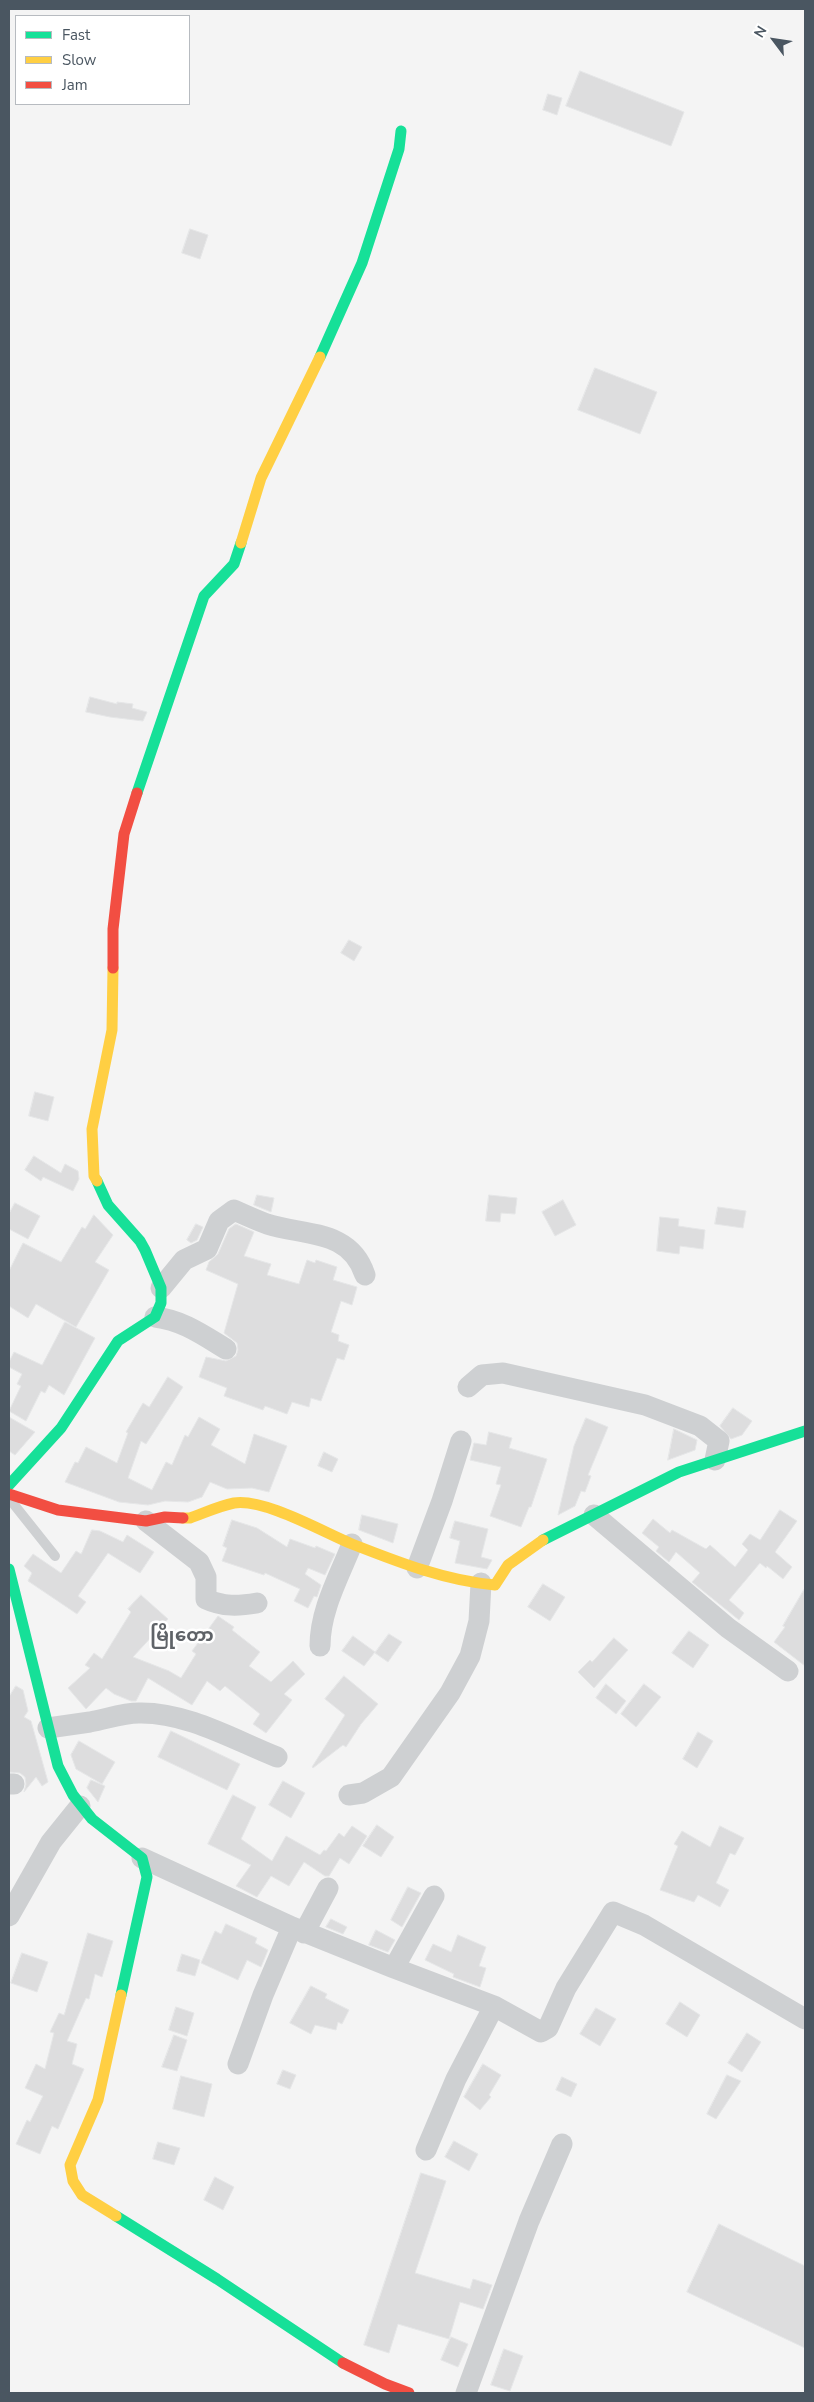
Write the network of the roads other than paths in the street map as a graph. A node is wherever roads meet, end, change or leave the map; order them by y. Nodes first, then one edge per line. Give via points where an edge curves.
1 (401, 131) dead end
2 (365, 1275) dead end
3 (161, 1288) junction
4 (155, 1317) junction
5 (226, 1350) dead end
6 (468, 1387) dead end
7 (805, 1431) edge
8 (461, 1441) dead end
9 (715, 1460) junction
10 (9, 1485) edge
11 (9, 1494) edge
12 (9, 1498) edge
13 (594, 1515) junction
14 (146, 1520) junction
15 (352, 1544) junction
16 (55, 1556) dead end
17 (417, 1568) junction
18 (9, 1569) edge
19 (481, 1583) junction
20 (257, 1603) dead end
21 (320, 1646) dead end
22 (788, 1671) dead end
23 (48, 1728) junction
24 (277, 1757) dead end
25 (349, 1795) dead end
26 (80, 1806) junction
27 (142, 1858) junction
28 (328, 1888) dead end
29 (434, 1896) dead end
30 (9, 1916) edge
31 (298, 1930) junction
32 (394, 1968) junction
33 (494, 2006) junction
34 (805, 2019) edge
35 (238, 2064) dead end
36 (562, 2144) dead end
37 (426, 2150) dead end
38 (409, 2393) edge
39 (466, 2393) edge

1 - 3 street via 399,149 362,263 308,385 261,478 234,564 204,596 124,834 113,929 112,1030 92,1128 94,1176 108,1205 140,1241
2 - 3 street via 361,1262 340,1242 268,1224 234,1210 220,1221 207,1249 184,1260
3 - 4 street via 161,1303
4 - 5 street via 187,1326
4 - 10 street via 118,1341 61,1428
6 - 9 street via 482,1375 503,1373 645,1405 700,1426 718,1441
7 - 9 street
8 - 17 street
9 - 13 street via 679,1472
11 - 14 street via 58,1510
12 - 16 lane
13 - 19 street via 525,1552 508,1565 495,1586
13 - 22 street via 728,1628
14 - 15 street via 190,1518 234,1503 251,1504 268,1508
14 - 20 street via 199,1562 206,1577 206,1599 236,1606
15 - 17 street
15 - 21 street via 324,1614
17 - 19 street via 470,1583
18 - 23 street
19 - 25 street via 478,1622 470,1656 450,1693 391,1777 363,1793
23 - 24 street via 140,1712 168,1715
23 - 26 street via 66,1786
26 - 27 street via 111,1837
26 - 30 street via 51,1842
27 - 31 street
27 - 38 street via 147,1877 128,1970 98,2100 70,2165 73,2181 82,2194 235,2290 348,2367
28 - 31 street
29 - 32 street
31 - 32 street
31 - 35 street via 263,1994
32 - 33 street
33 - 34 street via 541,2032 548,2028 566,1988 613,1912 644,1925
33 - 37 street via 456,2079
36 - 39 street via 529,2221

